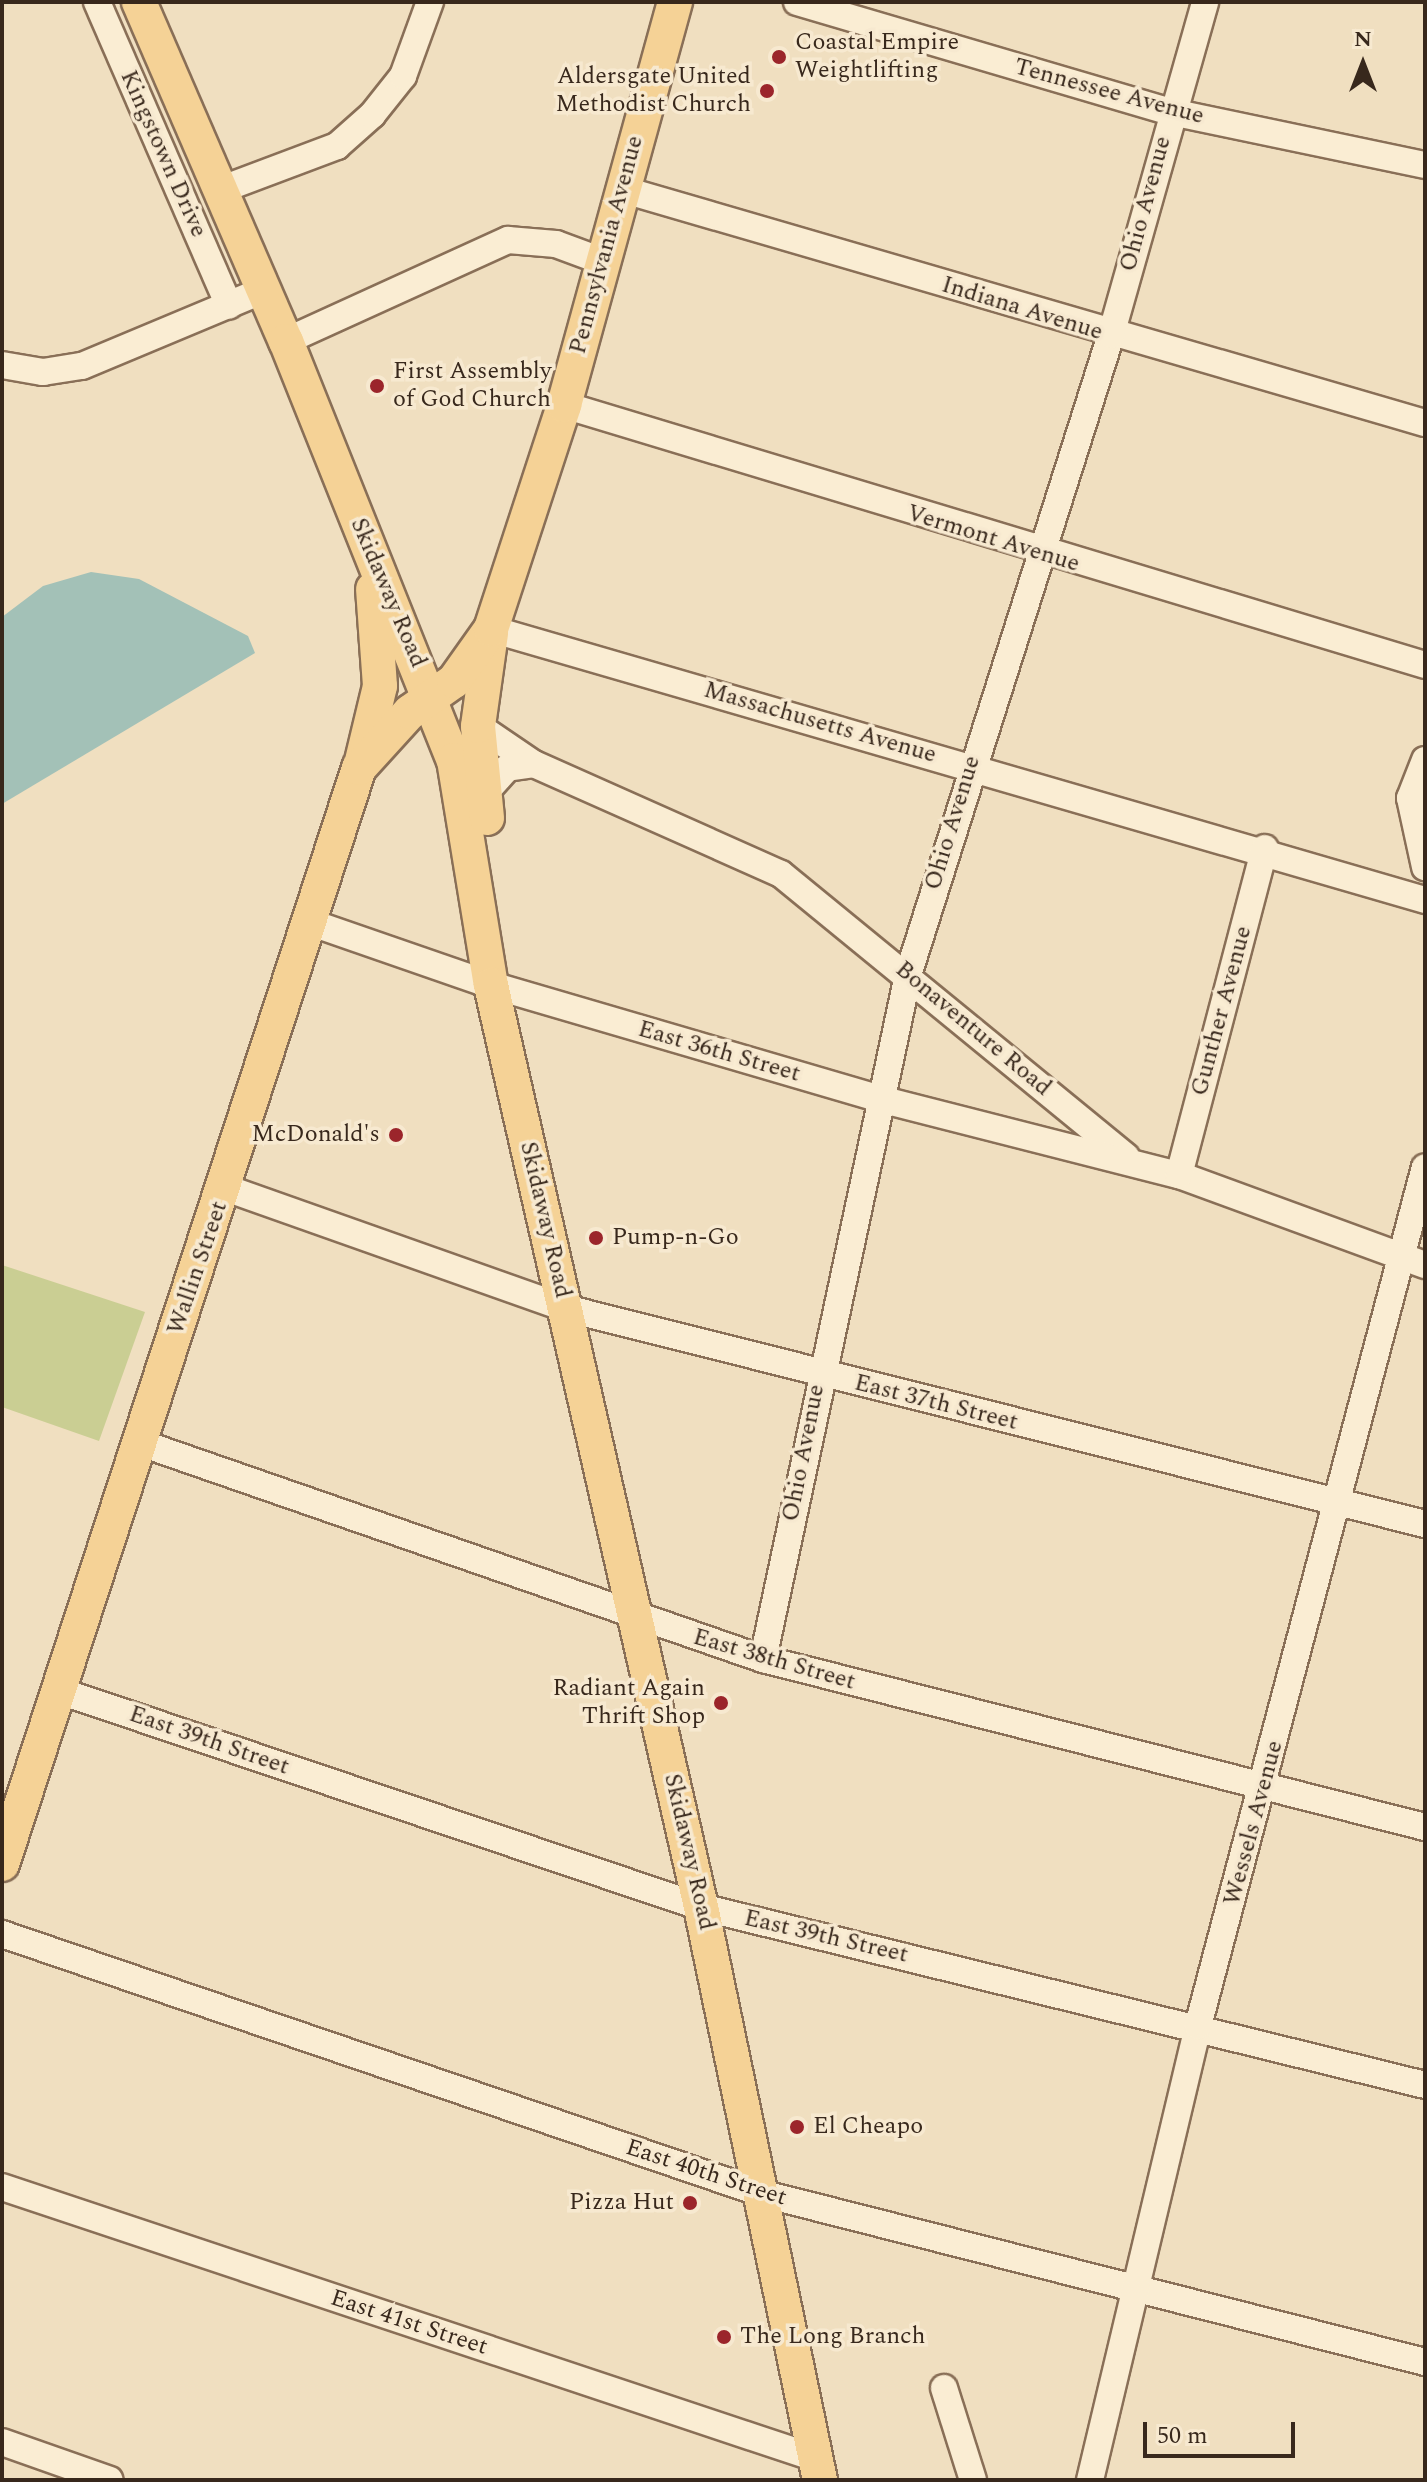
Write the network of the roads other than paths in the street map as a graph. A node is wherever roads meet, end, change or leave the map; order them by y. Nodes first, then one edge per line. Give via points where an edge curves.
1 (97, 2) edge
2 (139, 2) edge
3 (430, 2) edge
4 (675, 2) edge
5 (797, 2) edge
6 (1205, 2) edge
7 (1171, 112) junction
8 (1425, 165) edge
9 (621, 189) junction
10 (220, 190) junction
11 (602, 261) junction
12 (264, 290) junction
13 (229, 306) junction
14 (1111, 335) junction
15 (286, 341) junction
16 (2, 365) edge
17 (564, 405) junction
18 (1425, 423) edge
19 (1039, 554) junction
20 (374, 561) junction
21 (491, 629) junction
22 (1425, 665) edge
23 (432, 698) junction
24 (478, 726) junction
25 (1425, 760) edge
26 (534, 764) junction
27 (970, 766) junction
28 (359, 768) junction
29 (483, 795) junction
30 (1265, 848) junction
31 (1425, 867) edge
32 (1425, 900) edge
33 (312, 923) junction
34 (485, 950) junction
35 (908, 975) junction
36 (491, 985) junction
37 (884, 1100) junction
38 (1131, 1161) junction
39 (1425, 1167) edge
40 (1179, 1175) junction
41 (226, 1188) junction
42 (1396, 1255) junction
43 (1425, 1265) edge
44 (565, 1308) junction
45 (820, 1374) junction
46 (138, 1442) junction
47 (1337, 1501) junction
48 (1425, 1524) edge
49 (637, 1619) junction
50 (763, 1659) junction
51 (57, 1690) junction
52 (1265, 1786) junction
53 (1425, 1827) edge
54 (2, 1864) edge
55 (701, 1907) junction
56 (2, 1934) edge
57 (1198, 2026) junction
58 (1425, 2085) edge
59 (2, 2187) edge
60 (764, 2194) junction
61 (1134, 2287) junction
62 (1425, 2362) edge
63 (944, 2388) dead end
64 (2, 2442) edge
65 (818, 2469) edge
66 (110, 2480) edge
67 (973, 2480) edge
68 (1090, 2480) edge

1 - 13 street, Kingstown Drive
2 - 10 main road, Skidaway Road
3 - 10 street via 403,76 372,115 337,146
4 - 9 main road, Pennsylvania Avenue
5 - 7 street, Tennessee Avenue
6 - 7 street, Ohio Avenue
7 - 8 street, Tennessee Avenue
7 - 14 street, Ohio Avenue
9 - 11 main road, Pennsylvania Avenue
9 - 14 street, Indiana Avenue
10 - 12 main road, Skidaway Road
11 - 15 street via 556,244 508,240
11 - 17 main road, Pennsylvania Avenue
12 - 13 street
12 - 15 main road, Skidaway Road
13 - 16 street via 82,366 43,372
14 - 18 street, Indiana Avenue
14 - 19 street, Ohio Avenue
15 - 20 main road, Skidaway Road
17 - 19 street, Vermont Avenue
17 - 21 main road, Pennsylvania Avenue
19 - 22 street, Vermont Avenue
19 - 27 street, Ohio Avenue
20 - 23 main road, Skidaway Road
20 - 28 main road via 380,686
21 - 23 main road, Pennsylvania Avenue via 472,663
21 - 24 main road
21 - 27 street, Massachusetts Avenue
23 - 28 main road, Wallin Street
23 - 34 main road, Skidaway Road via 454,760
24 - 26 street, Bonaventure Road
24 - 29 main road
25 - 31 street via 1410,798
26 - 29 street via 507,768
26 - 35 street, Bonaventure Road via 781,874
27 - 30 street, Massachusetts Avenue
27 - 35 street, Ohio Avenue
28 - 33 main road, Wallin Street
29 - 34 main road via 496,921
30 - 32 street, Massachusetts Avenue
30 - 40 street, Gunther Avenue
33 - 36 street, East 36th Street
33 - 41 main road, Wallin Street
34 - 36 main road, Skidaway Road
35 - 37 street, Ohio Avenue
35 - 38 street, Bonaventure Road
36 - 37 street, East 36th Street
36 - 44 main road, Skidaway Road
37 - 38 street, East 36th Street
37 - 45 street, Ohio Avenue
38 - 40 street, Bonaventure Road
39 - 42 street, Wessels Avenue
40 - 42 street, Bonaventure Road
41 - 44 street, East 37th Street
41 - 46 main road, Wallin Street
42 - 43 street, Bonaventure Road
42 - 47 street, Wessels Avenue
44 - 45 street, East 37th Street
44 - 49 main road, Skidaway Road
45 - 47 street, East 37th Street
45 - 50 street, Ohio Avenue
46 - 49 street, East 38th Street
46 - 51 main road, Wallin Street
47 - 48 street, East 37th Street
47 - 52 street, Wessels Avenue
49 - 50 street, East 38th Street
49 - 55 main road, Skidaway Road
50 - 52 street, East 38th Street
51 - 54 main road, Wallin Street
51 - 55 street, East 39th Street
52 - 53 street, East 38th Street
52 - 57 street, Wessels Avenue
55 - 57 street, East 39th Street
55 - 60 main road, Skidaway Road
56 - 60 street, East 40th Street
57 - 58 street, East 39th Street
57 - 61 street, Wessels Avenue
59 - 65 street, East 41st Street
60 - 61 street, East 40th Street
60 - 65 main road, Skidaway Road
61 - 62 street, East 40th Street
61 - 68 street, Wessels Avenue
63 - 67 street
64 - 66 street

